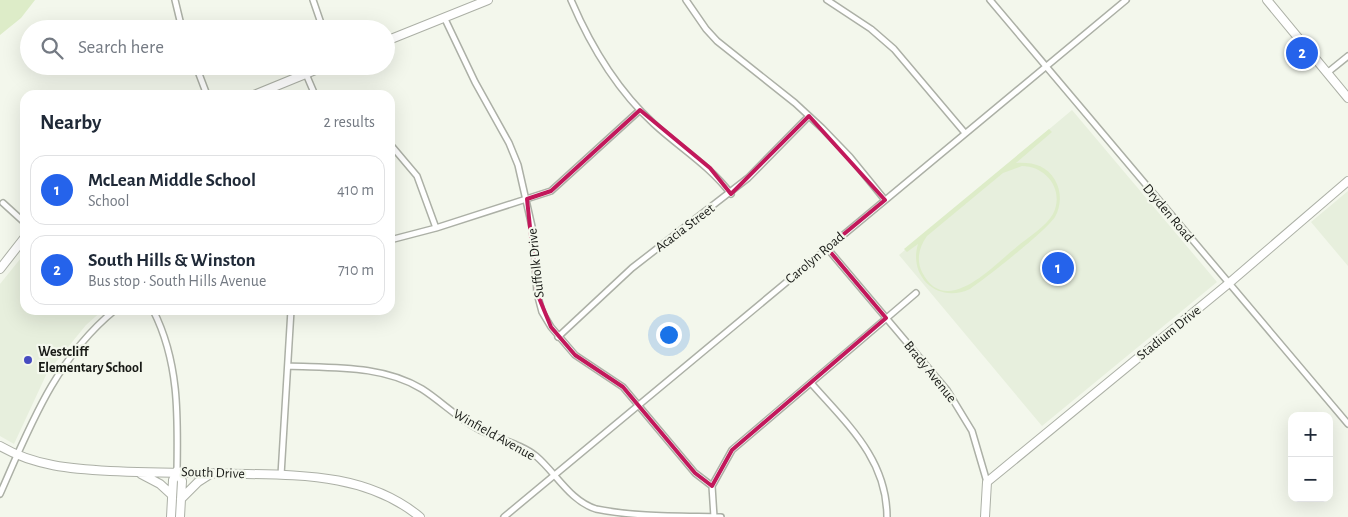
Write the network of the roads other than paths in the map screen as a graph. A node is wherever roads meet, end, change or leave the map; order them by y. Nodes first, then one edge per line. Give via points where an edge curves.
1 (175, 0) edge
2 (313, 0) edge
3 (488, 0) edge
4 (571, 0) edge
5 (686, 0) edge
6 (827, 0) edge
7 (990, 0) edge
8 (1126, 0) edge
9 (1268, 0) edge
10 (475, 2) edge
11 (444, 17) junction
12 (180, 20) edge
13 (320, 20) edge
14 (395, 37) edge
15 (1348, 56) edge
16 (1046, 68) junction
17 (1327, 73) junction
18 (199, 75) edge
19 (304, 75) edge
20 (306, 75) edge
21 (205, 90) edge
22 (266, 90) edge
23 (313, 90) edge
24 (1348, 98) edge
25 (640, 110) junction
26 (810, 116) junction
27 (965, 133) junction
28 (395, 150) edge
29 (1348, 181) edge
30 (731, 194) junction
31 (528, 199) junction
32 (885, 200) junction
33 (3, 202) dead end
34 (20, 218) edge
35 (436, 228) junction
36 (395, 239) edge
37 (20, 244) edge
38 (827, 248) junction
39 (0, 269) edge
40 (1228, 284) junction
41 (916, 293) dead end
42 (110, 315) edge
43 (155, 315) edge
44 (292, 315) edge
45 (886, 318) junction
46 (558, 337) junction
47 (288, 366) junction
48 (811, 383) junction
49 (638, 405) junction
50 (1348, 424) edge
51 (0, 446) edge
52 (17, 455) junction
53 (177, 471) junction
54 (136, 472) junction
55 (212, 473) junction
56 (554, 474) junction
57 (281, 475) junction
58 (987, 482) junction
59 (712, 486) junction
60 (0, 494) edge
61 (172, 495) junction
62 (181, 499) junction
63 (171, 517) edge
64 (180, 517) edge
65 (420, 517) edge
66 (504, 517) edge
67 (714, 517) edge
68 (721, 517) edge
69 (888, 517) edge
70 (985, 517) edge

1 - 12 street
2 - 13 street
3 - 10 street
4 - 25 street via 598,57
5 - 26 street via 717,41
6 - 27 street via 871,29 894,49
7 - 16 street, Dryden Road
8 - 16 street, Carolyn Road
9 - 17 street
10 - 11 street
11 - 14 street
11 - 31 street, Suffolk Drive via 509,142
15 - 17 street
16 - 27 street, Carolyn Road
16 - 40 street, Dryden Road
17 - 24 street
18 - 21 street
19 - 22 street
20 - 23 street
25 - 30 street via 710,168
25 - 31 street via 551,190
26 - 30 street, Acacia Street
26 - 32 street
27 - 32 street, Carolyn Road
28 - 35 street via 417,176
29 - 40 street, Stadium Drive
30 - 46 street, Acacia Street via 632,268
31 - 35 street
31 - 46 street, Suffolk Drive via 542,312
32 - 38 street, Carolyn Road
33 - 34 street
35 - 36 street
37 - 39 street
38 - 45 street, Brady Avenue
38 - 49 street, Carolyn Road
40 - 50 street, Dryden Road
40 - 58 street, Stadium Drive
41 - 45 street
42 - 52 street via 83,340 61,369
43 - 53 street via 166,341 174,375 178,412
44 - 47 street
45 - 48 street
45 - 58 street, Brady Avenue via 947,390 965,417 977,444
46 - 49 street, Suffolk Drive via 575,355 623,387
47 - 56 street, Winfield Avenue via 393,376 422,389 478,429 535,456
47 - 57 street
48 - 59 street via 732,450
48 - 69 street via 865,445 885,488
49 - 56 street, Carolyn Road
49 - 59 street, Suffolk Drive via 695,473
51 - 52 street, South Drive
52 - 54 street, South Drive via 65,468
52 - 60 street
53 - 54 street, South Drive
53 - 55 street, South Drive
53 - 61 street
53 - 62 street via 182,481
54 - 61 street via 154,480
55 - 57 street, South Drive
55 - 62 street
56 - 66 street, Carolyn Road
56 - 67 street, Winfield Avenue via 579,500 594,509 632,516
57 - 65 street, South Drive via 341,480 374,489
58 - 70 street, Brady Avenue
59 - 67 street
61 - 63 street
62 - 64 street
67 - 68 street, Winfield Avenue

